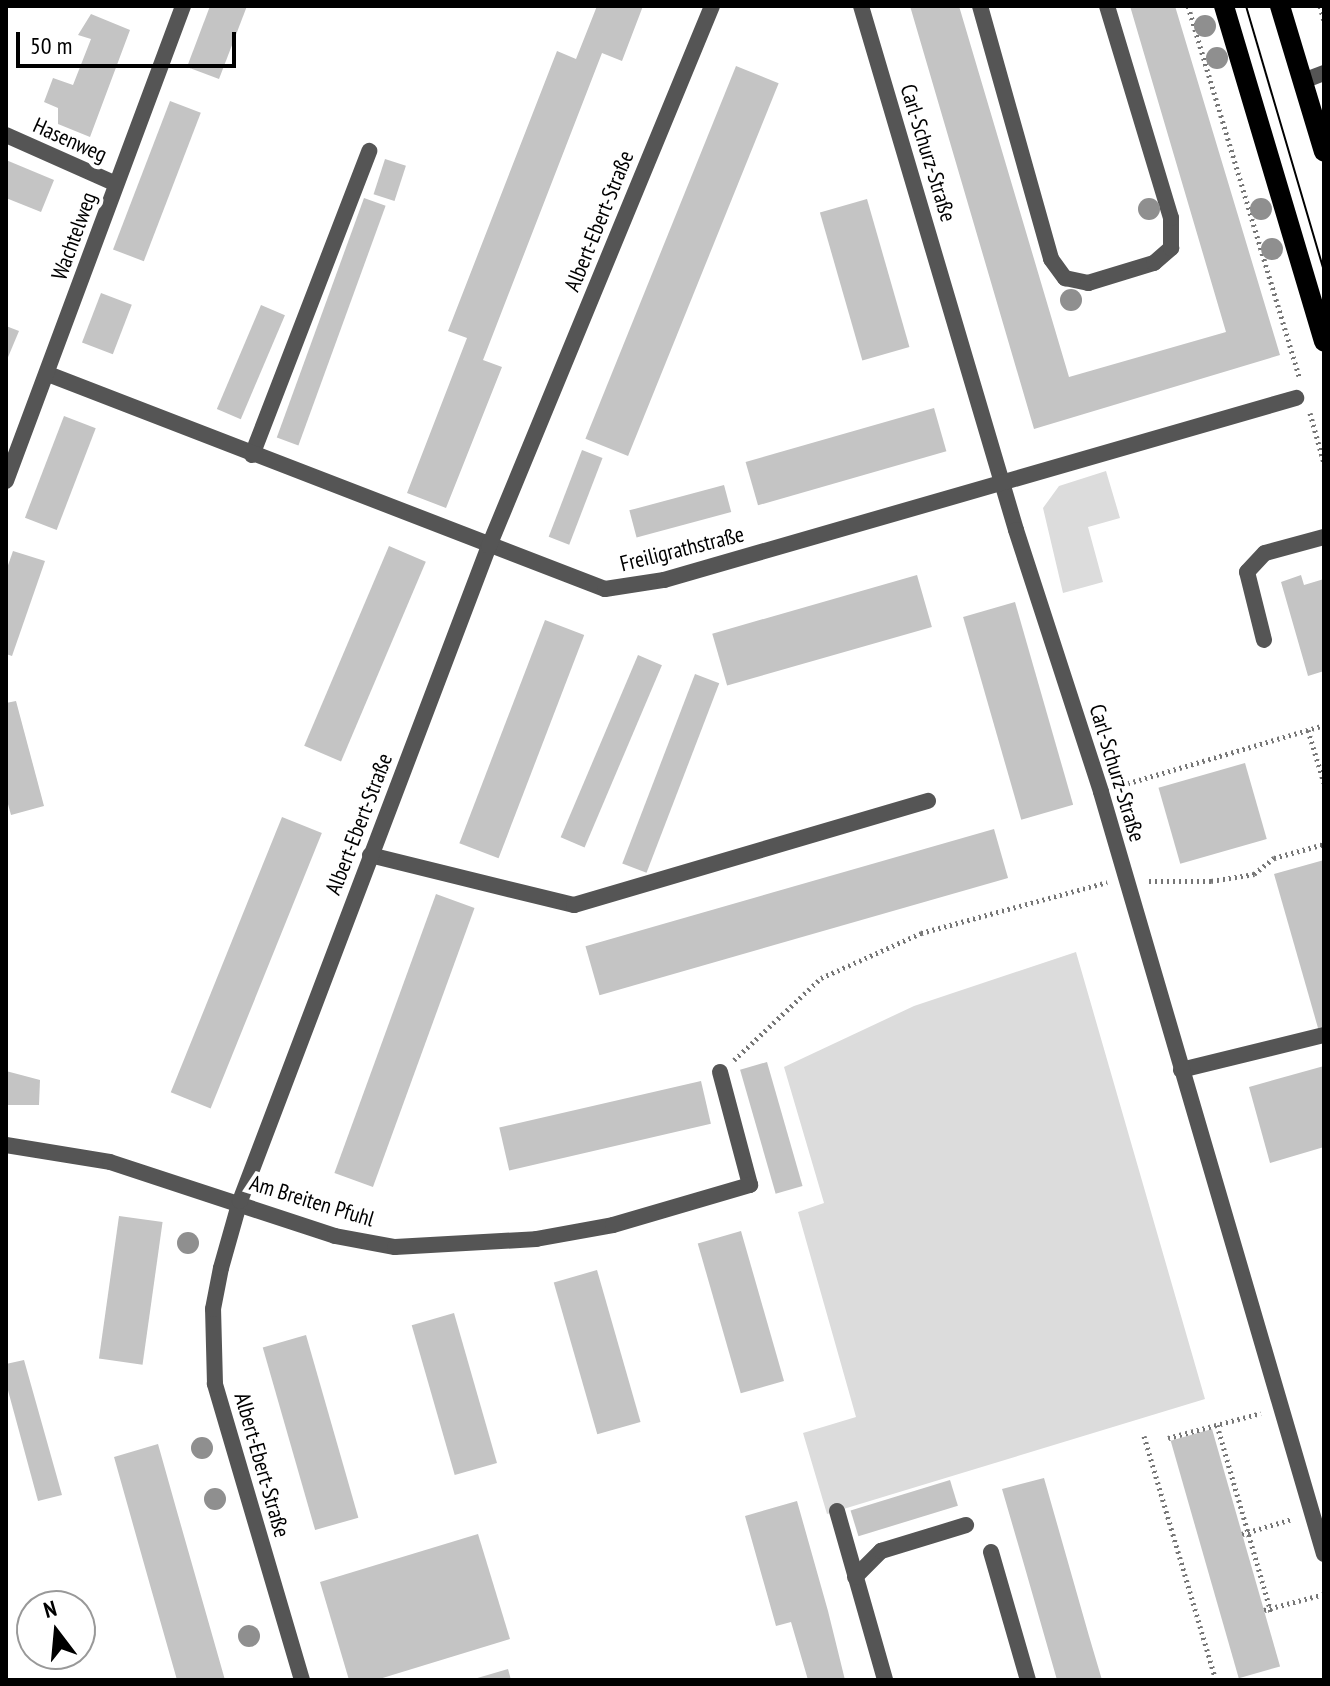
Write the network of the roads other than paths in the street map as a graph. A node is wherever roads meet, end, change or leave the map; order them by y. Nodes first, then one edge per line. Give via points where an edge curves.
1 (183, 6) edge
2 (712, 6) edge
3 (861, 6) edge
4 (980, 6) edge
5 (1107, 6) edge
6 (1224, 6) edge
7 (1280, 6) edge
8 (1324, 73) edge
9 (1303, 81) junction
10 (6, 135) edge
11 (369, 151) dead end
12 (1324, 152) edge
13 (116, 184) junction
14 (1324, 341) edge
15 (48, 374) junction
16 (1301, 392) road end
17 (252, 455) junction
18 (9, 463) edge
19 (6, 481) edge
20 (1003, 483) junction
21 (1324, 537) edge
22 (489, 546) junction
23 (1264, 640) dead end
24 (928, 801) dead end
25 (370, 855) junction
26 (1324, 1035) edge
27 (1181, 1070) junction
28 (720, 1072) road end
29 (6, 1145) edge
30 (240, 1201) junction
31 (837, 1511) dead end
32 (966, 1525) dead end
33 (991, 1552) dead end
34 (1324, 1554) edge
35 (855, 1577) junction
36 (302, 1680) edge
37 (885, 1680) edge
38 (1028, 1680) edge

1 - 13 street, Wachtelweg
2 - 22 street, Albert-Ebert-Straße
3 - 20 street, Carl-Schurz-Straße
4 - 5 street via 1051,259 1065,278 1088,283 1154,263 1171,248 1171,218
6 - 14 main road
7 - 9 main road
8 - 9 street
9 - 12 main road
10 - 13 street, Hasenweg
11 - 17 street
13 - 15 street, Wachtelweg
15 - 17 street, Freiligrathstraße
15 - 18 street, Wachtelweg
16 - 20 street, Freiligrathstraße
17 - 22 street, Freiligrathstraße
18 - 19 street, Wachtelweg
20 - 22 street, Freiligrathstraße via 664,580 605,589
20 - 27 street, Carl-Schurz-Straße via 1101,792
21 - 23 street via 1265,553 1247,572
22 - 25 street, Albert-Ebert-Straße
24 - 25 street via 574,905
25 - 30 street, Albert-Ebert-Straße
26 - 27 street
27 - 34 street, Carl-Schurz-Straße
28 - 30 street, Am Breiten Pfuhl via 750,1185 613,1225 459,1246 395,1247 335,1236
29 - 30 street, Am Breiten Pfuhl via 110,1162
30 - 36 street, Albert-Ebert-Straße via 213,1309 215,1384
31 - 35 street
32 - 35 street via 881,1551
33 - 38 street
35 - 37 street

